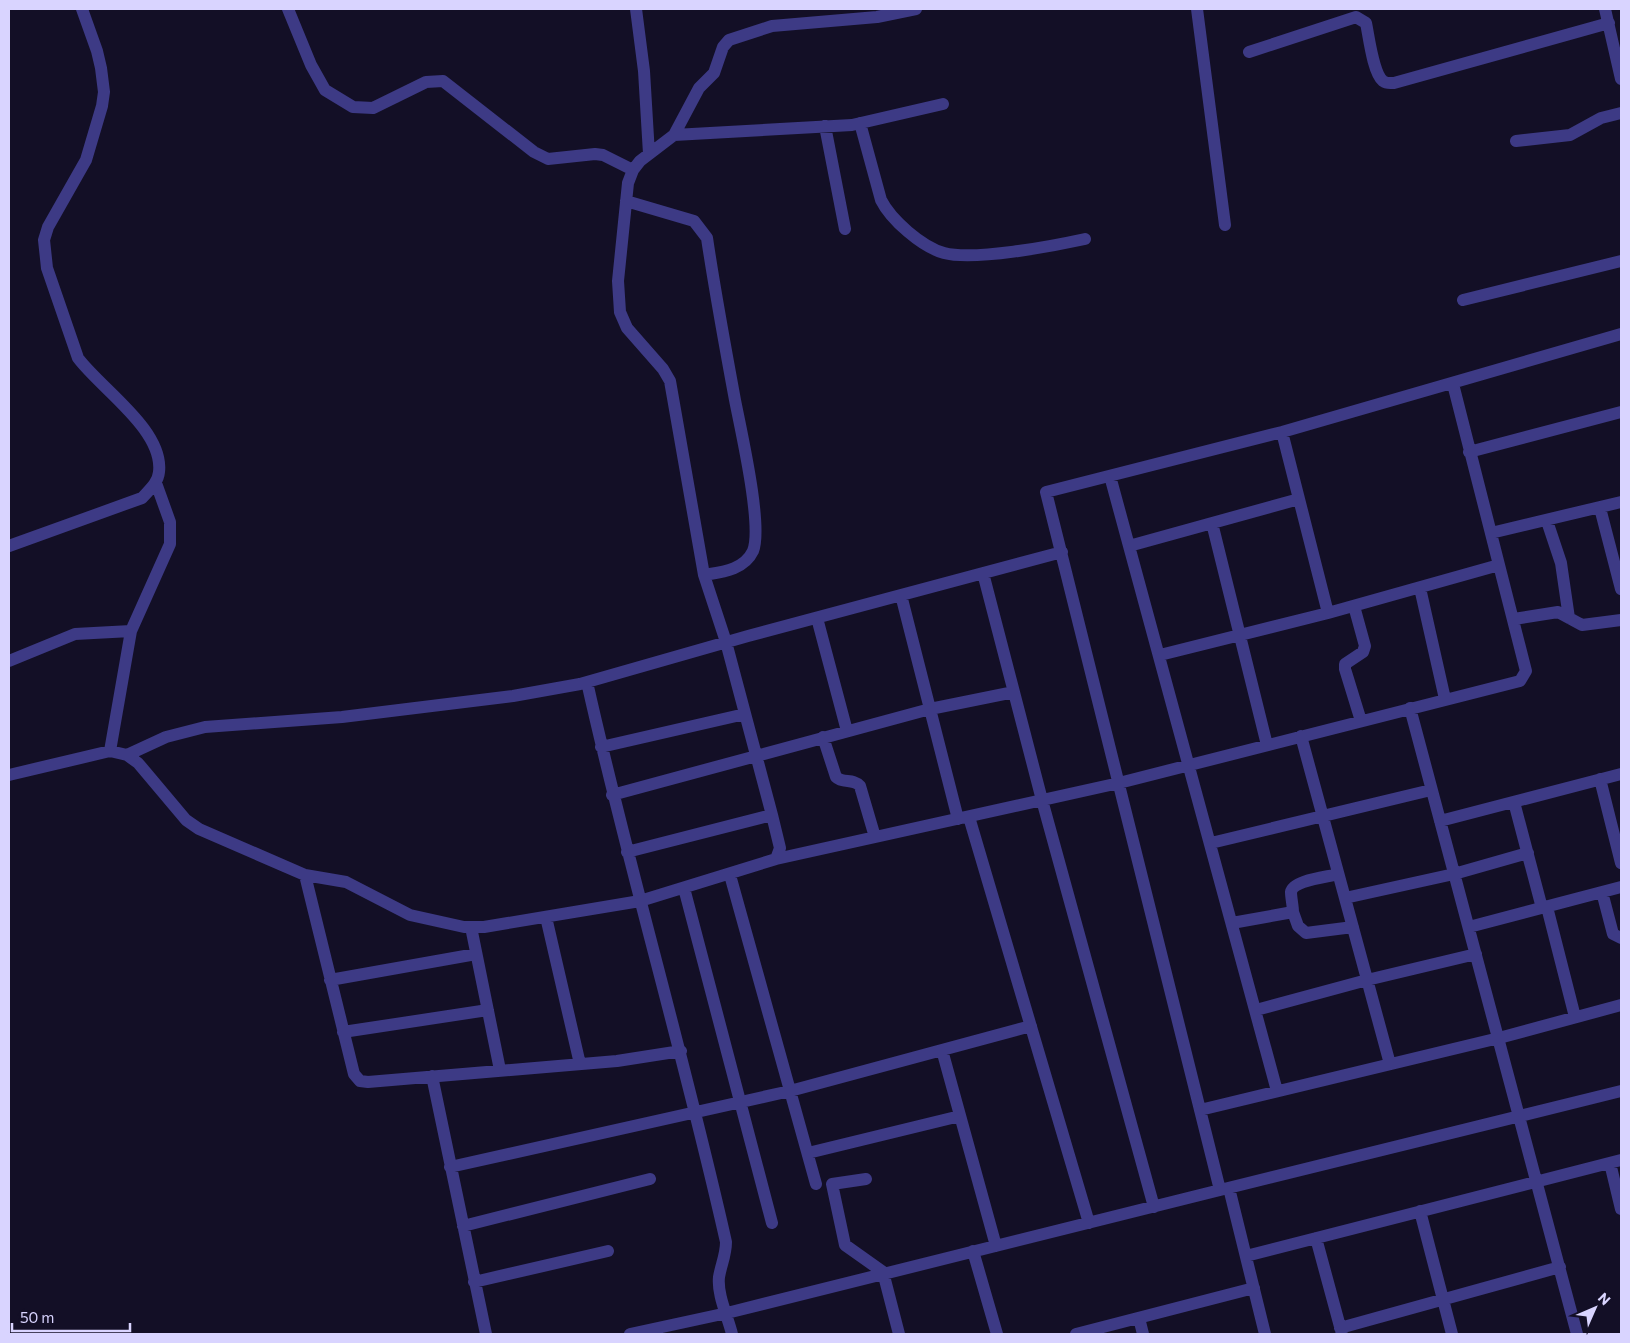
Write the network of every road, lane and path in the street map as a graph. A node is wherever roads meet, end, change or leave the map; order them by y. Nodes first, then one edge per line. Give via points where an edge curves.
1 (82, 9) edge
2 (288, 9) edge
3 (636, 9) edge
4 (916, 9) edge
5 (1197, 9) edge
6 (1363, 9) edge
7 (1605, 9) edge
8 (1366, 23) junction
9 (1609, 23) junction
10 (1249, 52) dead end
11 (1621, 78) edge
12 (943, 104) dead end
13 (1621, 114) edge
14 (860, 122) junction
15 (825, 126) junction
16 (674, 135) junction
17 (1516, 141) dead end
18 (649, 154) junction
19 (633, 170) junction
20 (626, 201) junction
21 (1225, 225) dead end
22 (845, 229) dead end
23 (1085, 239) dead end
24 (1621, 261) edge
25 (1463, 300) dead end
26 (1621, 334) edge
27 (1453, 384) junction
28 (1621, 412) edge
29 (1282, 432) junction
30 (1469, 452) junction
31 (1110, 476) junction
32 (156, 482) junction
33 (1299, 499) junction
34 (1621, 502) edge
35 (1600, 508) junction
36 (1547, 521) junction
37 (1212, 523) junction
38 (1491, 533) junction
39 (9, 546) edge
40 (1129, 546) junction
41 (1062, 552) junction
42 (1499, 565) junction
43 (983, 573) junction
44 (704, 575) junction
45 (1420, 588) junction
46 (1621, 588) edge
47 (901, 595) junction
48 (1354, 606) junction
49 (1328, 613) junction
50 (817, 618) junction
51 (1569, 618) junction
52 (1514, 619) junction
53 (1621, 620) edge
54 (131, 631) junction
55 (1240, 635) junction
56 (726, 642) junction
57 (1160, 655) junction
58 (9, 661) edge
59 (587, 682) junction
60 (1014, 692) junction
61 (1445, 699) junction
62 (1410, 708) junction
63 (930, 709) junction
64 (746, 714) junction
65 (1361, 721) junction
66 (847, 731) junction
67 (1301, 736) junction
68 (823, 737) junction
69 (1267, 745) junction
70 (601, 747) junction
71 (110, 751) junction
72 (127, 755) junction
73 (756, 755) junction
74 (1190, 765) junction
75 (1621, 774) edge
76 (9, 775) edge
77 (1600, 779) junction
78 (1119, 783) junction
79 (1431, 790) junction
80 (612, 795) junction
81 (1042, 800) junction
82 (1514, 802) junction
83 (772, 815) junction
84 (964, 818) junction
85 (1323, 818) junction
86 (1440, 821) junction
87 (875, 838) junction
88 (1211, 843) junction
89 (628, 852) junction
90 (1528, 853) junction
91 (776, 859) junction
92 (1621, 863) edge
93 (1338, 874) junction
94 (1454, 874) junction
95 (304, 875) junction
96 (730, 875) junction
97 (1621, 887) edge
98 (684, 888) junction
99 (1602, 892) junction
100 (1345, 898) junction
101 (640, 900) junction
102 (1545, 907) junction
103 (1293, 912) junction
104 (546, 917) junction
105 (1232, 923) junction
106 (471, 927) junction
107 (1353, 927) junction
108 (1469, 927) junction
109 (1621, 938) edge
110 (476, 954) junction
111 (1476, 954) junction
112 (330, 980) junction
113 (1367, 980) junction
114 (1621, 1005) edge
115 (488, 1010) junction
116 (1256, 1010) junction
117 (1575, 1017) junction
118 (1031, 1026) junction
119 (343, 1032) junction
120 (1499, 1038) junction
121 (942, 1050) junction
122 (680, 1052) junction
123 (580, 1064) junction
124 (1390, 1064) junction
125 (500, 1070) junction
126 (432, 1076) junction
127 (790, 1091) junction
128 (1277, 1091) junction
129 (1621, 1091) edge
130 (740, 1101) junction
131 (1200, 1110) junction
132 (696, 1111) junction
133 (960, 1116) junction
134 (1520, 1116) junction
135 (808, 1153) junction
136 (1616, 1162) edge
137 (450, 1167) junction
138 (650, 1179) dead end
139 (866, 1179) dead end
140 (1537, 1181) junction
141 (816, 1184) dead end
142 (1225, 1189) junction
143 (1154, 1206) junction
144 (1621, 1210) edge
145 (1420, 1211) junction
146 (772, 1223) dead end
147 (1089, 1223) junction
148 (463, 1226) junction
149 (1316, 1238) junction
150 (996, 1246) junction
151 (608, 1251) dead end
152 (973, 1251) junction
153 (1246, 1256) junction
154 (1560, 1267) junction
155 (883, 1274) junction
156 (474, 1282) junction
157 (1254, 1288) junction
158 (1444, 1299) junction
159 (727, 1313) junction
160 (1139, 1318) junction
161 (1341, 1331) edge
162 (486, 1334) edge
163 (630, 1334) edge
164 (732, 1334) edge
165 (899, 1334) edge
166 (997, 1334) edge
167 (1076, 1334) edge
168 (1143, 1334) edge
169 (1265, 1334) edge
170 (1452, 1334) edge
171 (1577, 1334) edge

1 - 32 street via 98,51 104,92 86,160 48,227 44,240 47,268 78,358 143,427 156,449 159,472
2 - 19 street via 325,90 353,107 373,108 426,82 443,81 534,152 548,159 603,155
3 - 18 street
4 - 16 street via 877,17 772,26 729,40 723,47 714,73 699,88
5 - 21 street
6 - 8 street
7 - 9 street
8 - 9 street via 1381,79 1394,83
8 - 10 street via 1356,17 1347,18
9 - 11 street
12 - 14 street
13 - 17 street via 1601,118 1570,135
14 - 15 street
14 - 23 street via 887,212 907,232 944,253 974,256
15 - 16 street
15 - 22 street
16 - 18 street
18 - 19 street
19 - 20 street
20 - 44 street via 618,281 620,312 627,328 670,381
20 - 44 street via 694,221 707,238 749,477 756,536 752,552 742,564 732,570
24 - 25 street
26 - 27 street
27 - 29 street
27 - 30 street
28 - 30 street
29 - 31 street
29 - 33 street
30 - 38 street
31 - 40 street
31 - 41 street via 1046,492
32 - 39 street via 142,498
32 - 54 street via 170,522 170,544
33 - 37 street
33 - 49 street
34 - 35 street
35 - 36 street
35 - 46 street
36 - 38 street
36 - 51 street via 1560,563
37 - 40 street
37 - 55 street
38 - 42 street
40 - 57 street
41 - 43 street
41 - 78 street
42 - 45 street
42 - 52 street
43 - 47 street
43 - 60 street
44 - 56 street
45 - 48 street
45 - 61 street
47 - 50 street
47 - 63 street
48 - 49 street
48 - 65 street via 1365,646 1363,652 1345,664 1345,668
49 - 55 street
50 - 56 street
50 - 66 street
51 - 52 street via 1558,612
51 - 53 street via 1582,625
52 - 61 street via 1525,676 1520,681
54 - 58 street via 75,634
54 - 71 street
55 - 57 street
55 - 69 street
56 - 59 street
56 - 64 street
57 - 74 street
59 - 70 street
59 - 72 street via 513,696 352,716 205,727 166,737
60 - 63 street
60 - 81 street
61 - 62 street
62 - 65 street
62 - 79 street
63 - 66 street
63 - 84 street
64 - 70 street
64 - 73 street
65 - 67 street
66 - 68 street
67 - 69 street
67 - 85 street
68 - 73 street
68 - 87 street via 836,777 857,782 860,786
69 - 74 street
70 - 80 street
71 - 72 street
71 - 76 street
72 - 95 street via 138,763 186,820 212,835
73 - 80 street
73 - 83 street
74 - 78 street
74 - 88 street
75 - 77 street
77 - 82 street
77 - 92 street
78 - 81 street
78 - 131 street
79 - 85 street
79 - 86 street
80 - 89 street
81 - 84 street
81 - 143 street
82 - 86 street
82 - 90 street
83 - 89 street
83 - 91 street via 780,848
84 - 87 street
84 - 118 street
85 - 88 street
85 - 93 street
86 - 94 street
87 - 91 street
88 - 105 street
89 - 101 street
90 - 94 street
90 - 102 street
91 - 96 street
93 - 100 street
93 - 103 street via 1294,886 1291,891
94 - 100 street
94 - 108 street
95 - 106 street via 346,882 410,915
95 - 112 street
96 - 98 street
96 - 127 street
97 - 99 street
98 - 101 street
98 - 130 street
99 - 102 street
99 - 109 street via 1613,934
100 - 107 street
101 - 104 street
101 - 122 street
102 - 108 street
102 - 117 street
103 - 105 street
103 - 107 street via 1298,926 1306,933
104 - 106 street
104 - 123 street
105 - 116 street
106 - 110 street
107 - 113 street
108 - 111 street
110 - 112 street
110 - 115 street
111 - 113 street
111 - 120 street
112 - 119 street
113 - 116 street
113 - 124 street
114 - 117 street
115 - 119 street
115 - 125 street
116 - 128 street
117 - 120 street
118 - 121 street
118 - 147 street
119 - 126 street via 354,1074 360,1081
120 - 124 street
120 - 134 street
121 - 127 street
121 - 133 street
122 - 123 street
122 - 132 street
123 - 125 street
124 - 128 street
125 - 126 street
126 - 137 street
127 - 130 street
127 - 135 street
128 - 131 street
129 - 134 street
130 - 132 street
130 - 146 street
131 - 142 street
132 - 137 street
132 - 159 street via 726,1242 719,1278 720,1295
133 - 135 street
133 - 150 street
134 - 140 street
134 - 142 street
135 - 141 street
136 - 140 street
136 - 144 street
137 - 148 street
138 - 148 street
139 - 155 street via 832,1184 845,1245
140 - 145 street
140 - 154 street
142 - 143 street
142 - 153 street
143 - 147 street
145 - 149 street
145 - 158 street
147 - 150 street
148 - 156 street
149 - 153 street
149 - 161 street
150 - 152 street
151 - 156 street
152 - 155 street
152 - 166 street
153 - 157 street
154 - 158 street
154 - 171 street
155 - 159 street
155 - 165 street
156 - 162 street
157 - 160 street
157 - 169 street
158 - 161 street
158 - 170 street
159 - 163 street
159 - 164 street
160 - 167 street
160 - 168 street

